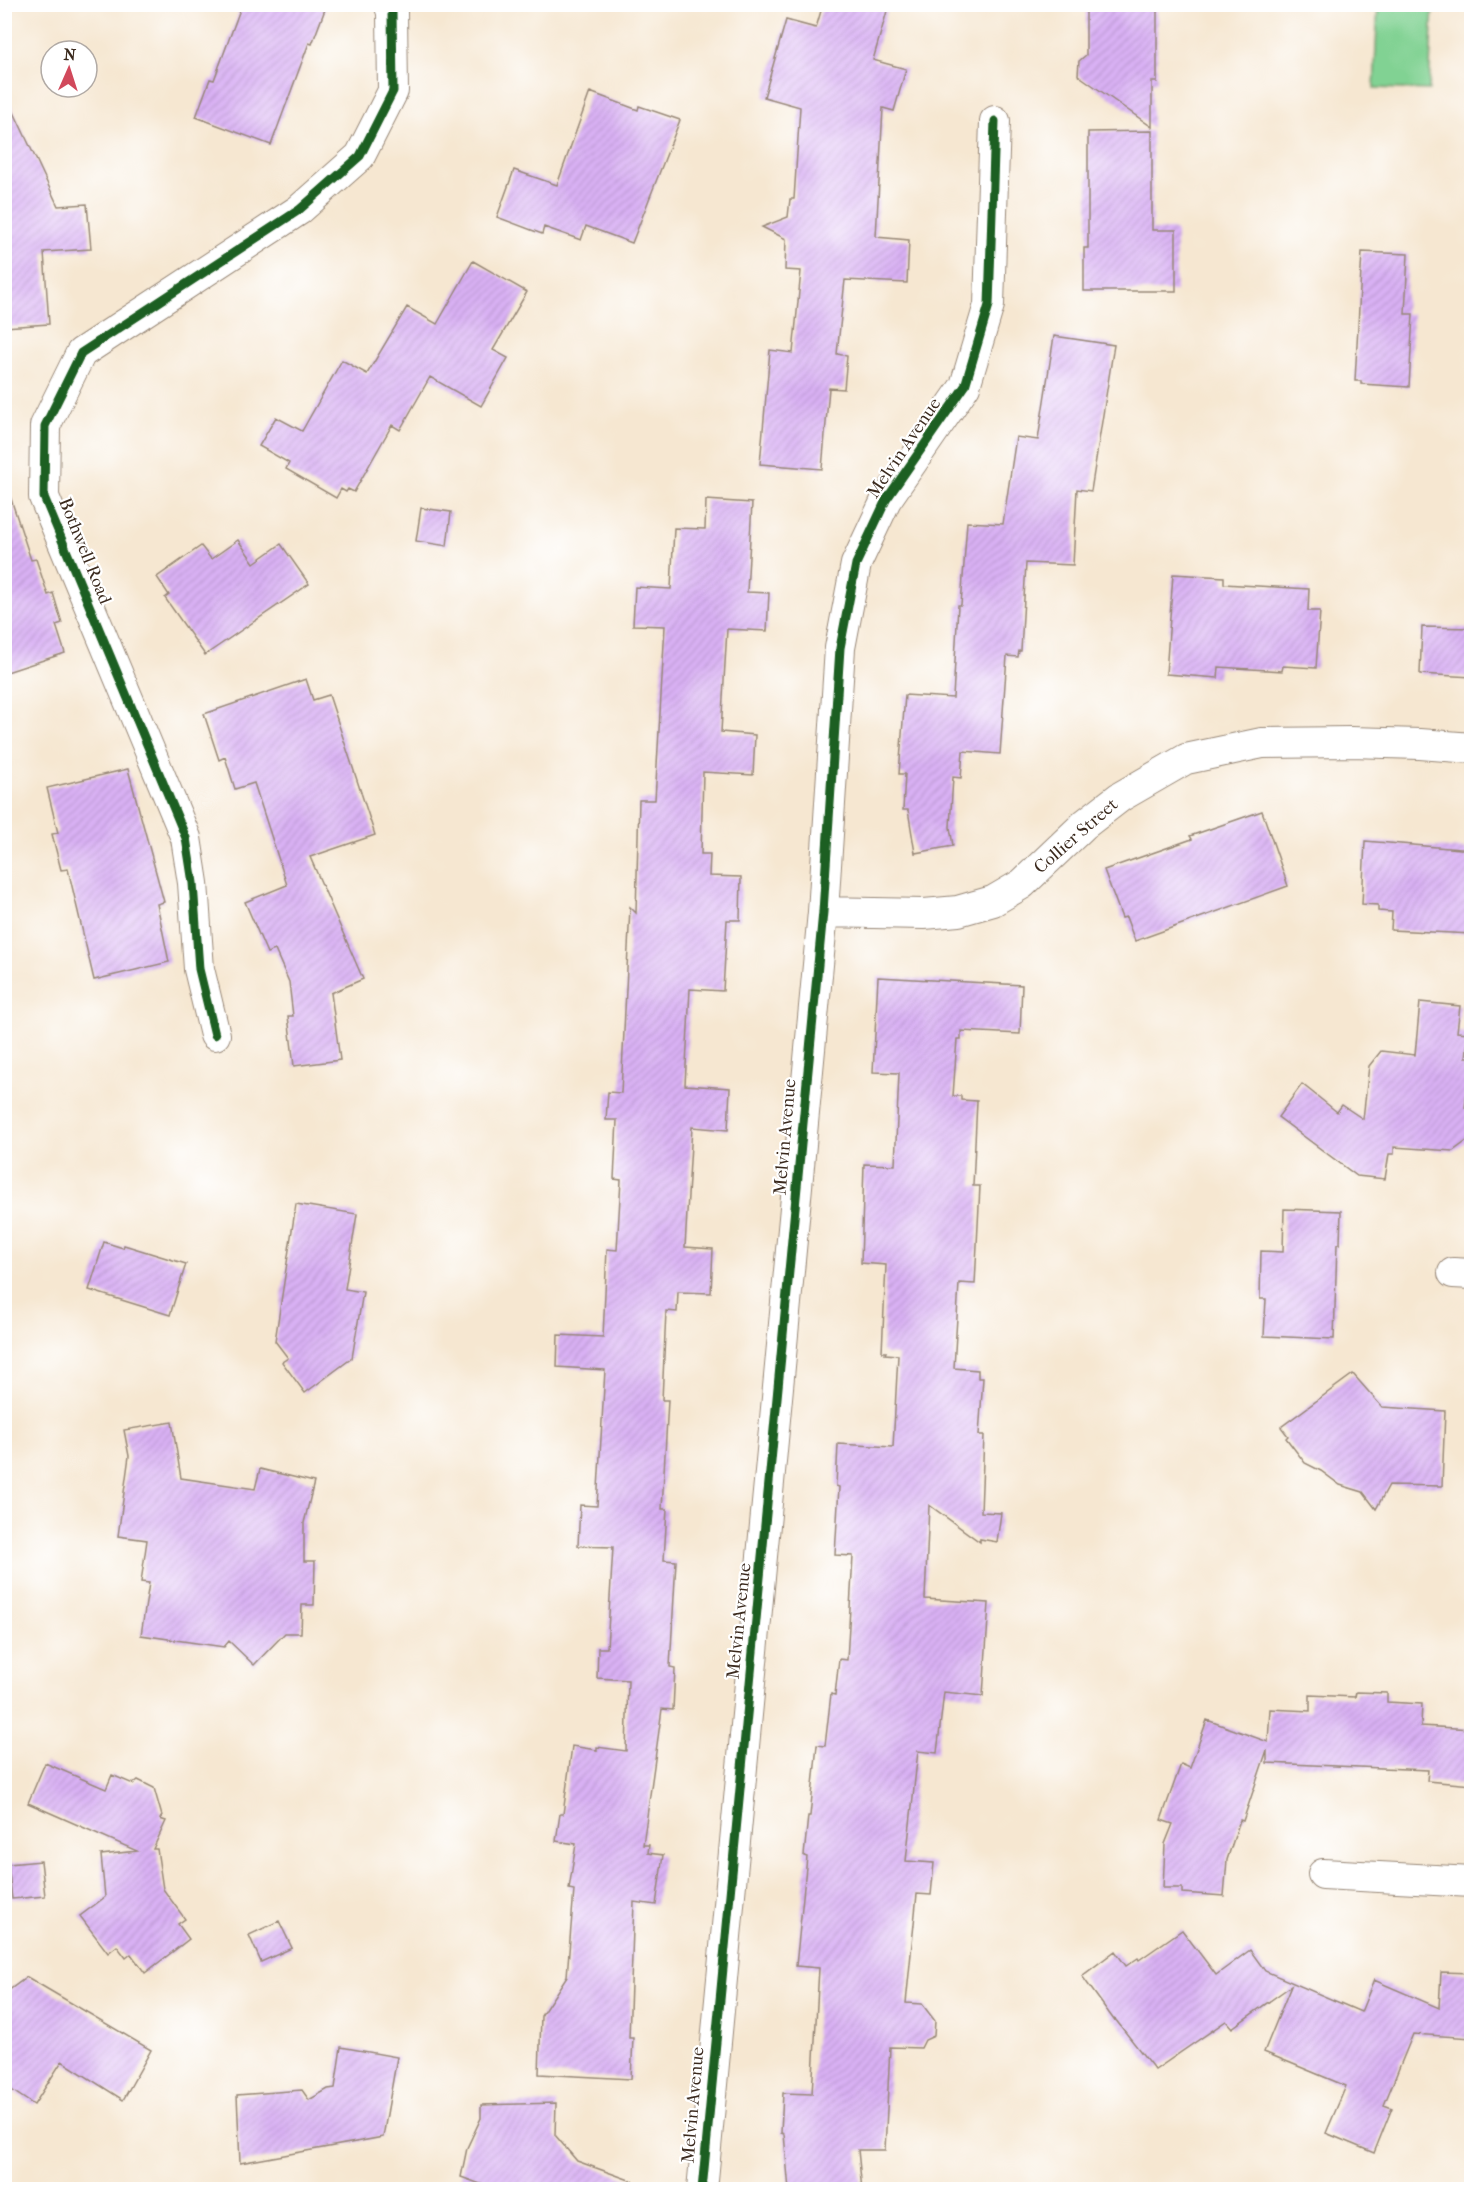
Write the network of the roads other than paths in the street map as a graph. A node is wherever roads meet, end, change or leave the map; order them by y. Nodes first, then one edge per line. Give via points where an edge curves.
1 (389, 4) edge
2 (995, 121) dead end
3 (1472, 748) edge
4 (823, 912) junction
5 (215, 1035) dead end
6 (1323, 1874) dead end
7 (1472, 1882) edge
8 (702, 2190) edge

1 - 5 street, Bothwell Road via 393,91 360,156 299,210 81,353 45,426 44,497 186,838 199,969
2 - 4 street, Melvin Avenue via 988,305 965,386 886,500 856,564 840,648
3 - 4 street, Collier Street via 1409,743 1270,743 1186,759 1120,797 1085,824 1022,884 993,901 958,911 924,914
4 - 8 street, Melvin Avenue
6 - 7 street

